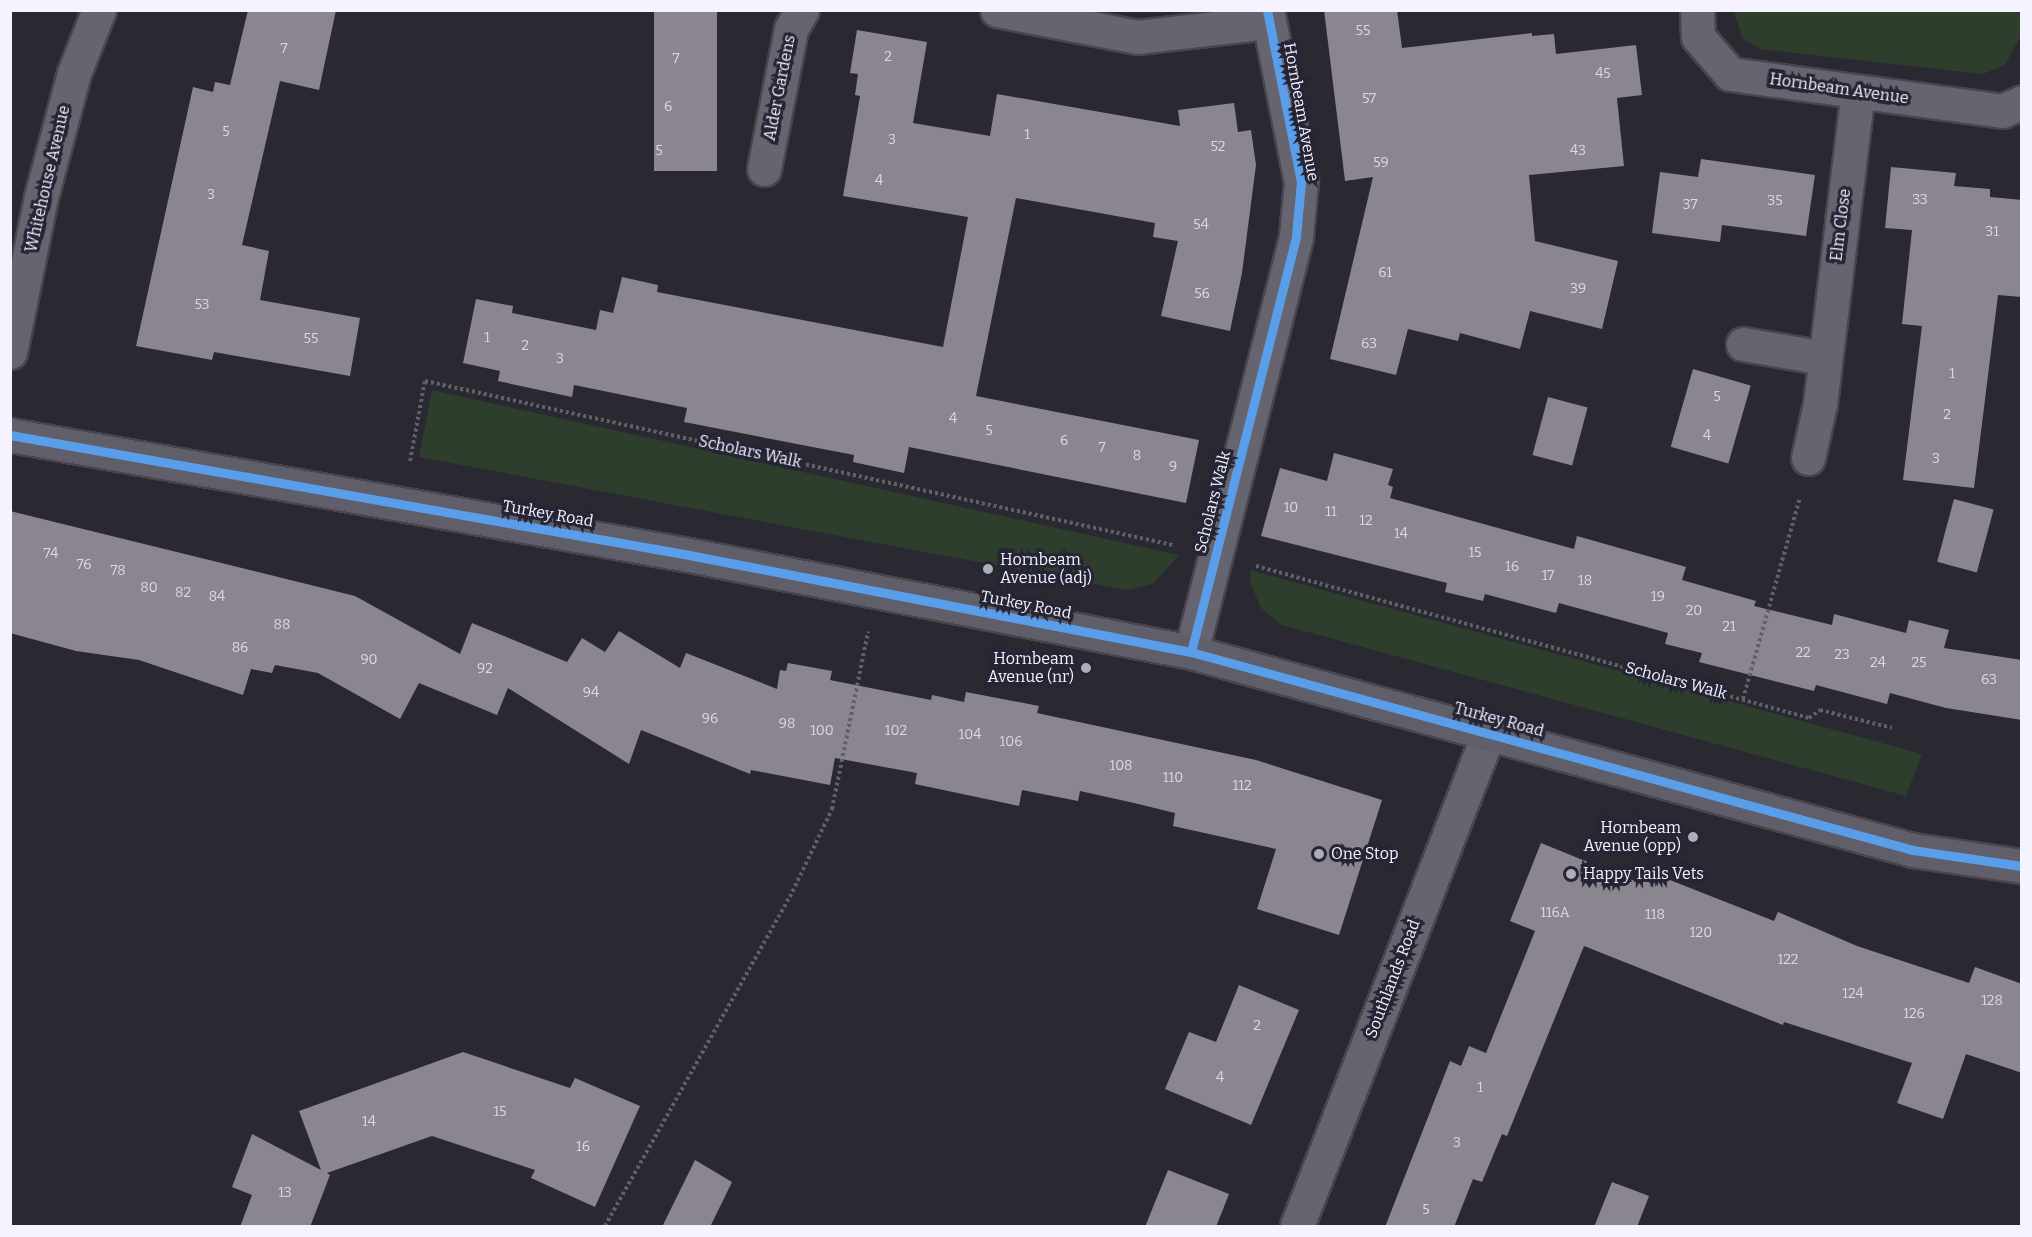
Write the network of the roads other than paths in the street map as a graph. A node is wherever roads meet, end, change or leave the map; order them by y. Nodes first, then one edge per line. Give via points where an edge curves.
1 (99, 10) edge
2 (802, 10) edge
3 (997, 10) edge
4 (1696, 10) edge
5 (1268, 16) edge
6 (1858, 92) junction
7 (2022, 102) edge
8 (764, 169) dead end
9 (1743, 344) dead end
10 (10, 352) edge
11 (1263, 358) joint
12 (1825, 358) junction
13 (10, 435) edge
14 (1808, 458) dead end
15 (1191, 652) junction
16 (1489, 732) junction
17 (2022, 866) edge
18 (1298, 1227) edge

1 - 10 street, Whitehouse Avenue via 74,73 44,186
2 - 8 street, Alder Gardens via 791,29
3 - 5 street via 1137,37
4 - 6 street, Hornbeam Avenue via 1698,37 1730,74
5 - 11 street, Hornbeam Avenue via 1301,182 1296,236
6 - 7 street, Hornbeam Avenue via 2002,111
6 - 12 street, Elm Close
9 - 12 street
11 - 15 street, Scholars Walk
12 - 14 street, Elm Close
13 - 15 street, Turkey Road via 402,503
15 - 16 street, Turkey Road
16 - 17 street, Turkey Road via 1913,850
16 - 18 street, Southlands Road

